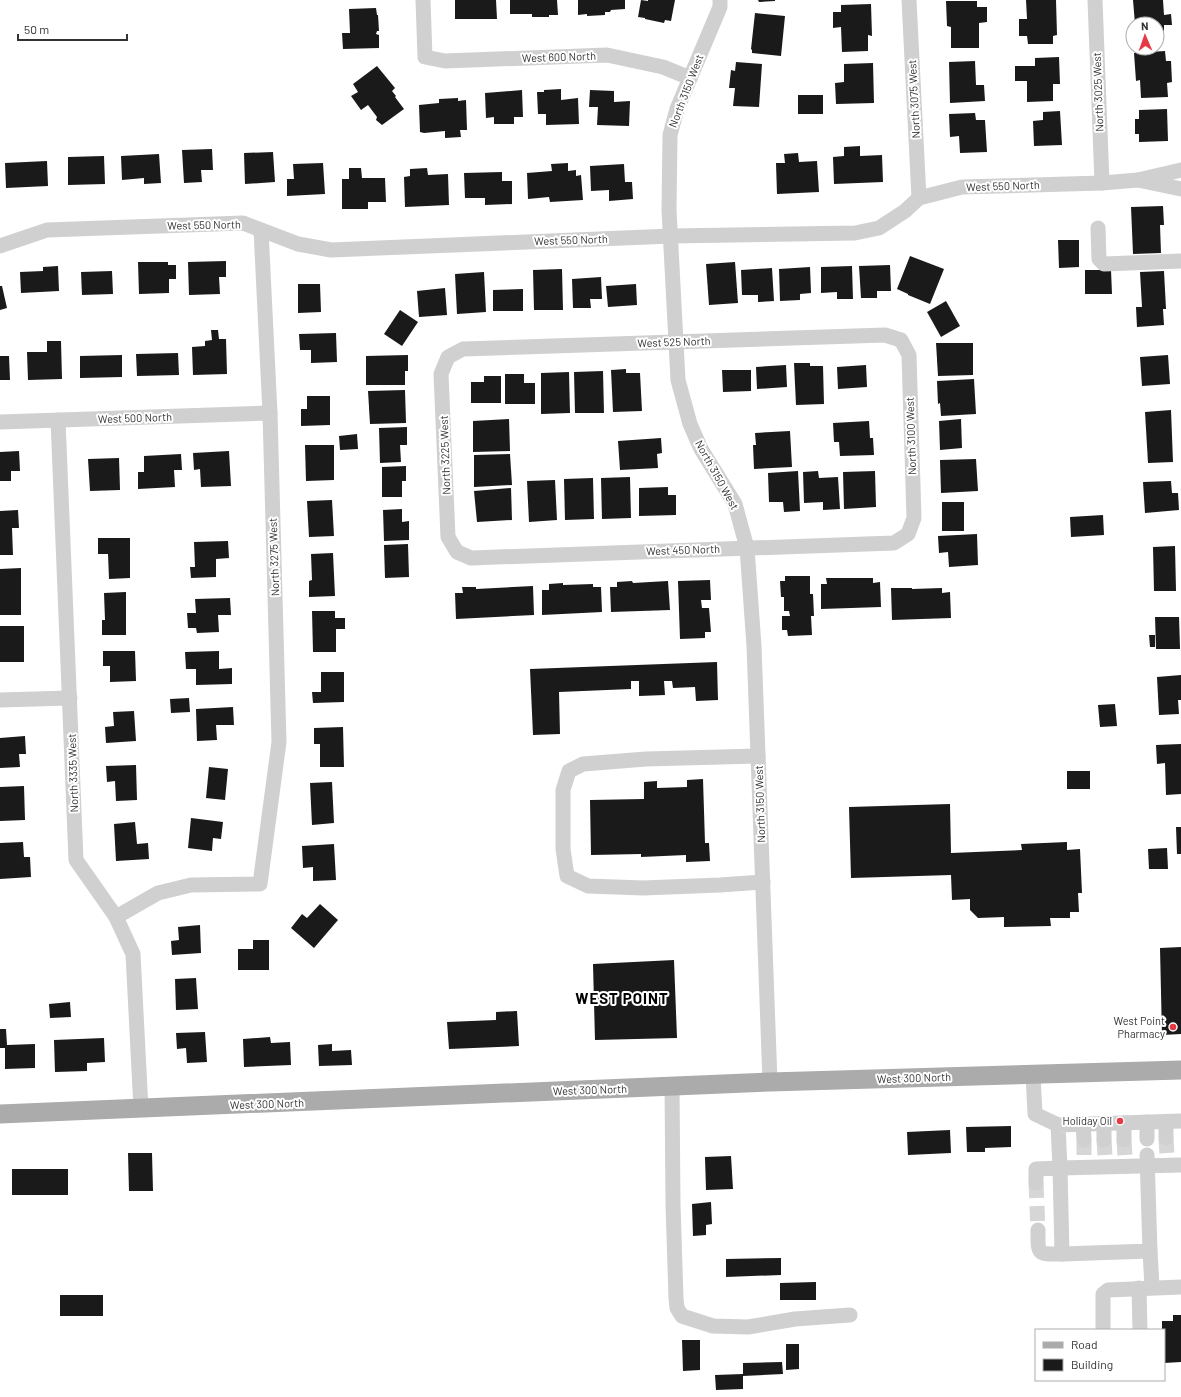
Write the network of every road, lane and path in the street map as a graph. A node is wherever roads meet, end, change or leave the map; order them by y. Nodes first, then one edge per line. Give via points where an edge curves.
1 (423, 0) edge
2 (720, 0) edge
3 (909, 0) edge
4 (1095, 0) edge
5 (690, 78) junction
6 (1181, 170) edge
7 (1138, 180) junction
8 (1102, 183) junction
9 (1181, 189) edge
10 (919, 198) junction
11 (1098, 228) dead end
12 (261, 230) junction
13 (670, 236) junction
14 (0, 246) edge
15 (1181, 261) edge
16 (901, 340) joint
17 (677, 342) junction
18 (448, 357) joint
19 (270, 413) junction
20 (58, 420) junction
21 (0, 422) edge
22 (908, 534) joint
23 (748, 548) junction
24 (457, 552) joint
25 (70, 698) junction
26 (0, 700) edge
27 (758, 756) junction
28 (763, 882) junction
29 (116, 917) junction
30 (1181, 1070) edge
31 (1033, 1074) junction
32 (770, 1082) junction
33 (672, 1086) junction
34 (141, 1109) junction
35 (0, 1114) edge
36 (1181, 1121) edge
37 (1147, 1122) junction
38 (1166, 1122) junction
39 (1124, 1123) junction
40 (1083, 1124) junction
41 (1104, 1124) junction
42 (1058, 1125) junction
43 (1166, 1138) tunnel mouth
44 (1147, 1139) dead end
45 (1084, 1140) tunnel mouth
46 (1104, 1140) tunnel mouth
47 (1124, 1140) tunnel mouth
48 (1148, 1160) junction
49 (1172, 1161) edge
50 (1060, 1168) junction
51 (1036, 1176) dead end
52 (1038, 1230) tunnel mouth
53 (1150, 1251) junction
54 (1062, 1254) junction
55 (1181, 1287) edge
56 (1145, 1288) junction
57 (850, 1315) dead end
58 (1103, 1329) edge
59 (1140, 1329) edge

1 - 5 street, West 600 North via 425,57 445,61 607,55 663,67
2 - 5 street, North 3150 West via 720,7
3 - 10 street, North 3075 West
4 - 8 street, North 3025 West
5 - 13 street, North 3150 West via 677,109 670,135
6 - 7 street, West 550 North
7 - 8 street, West 550 North
7 - 9 street, West 550 North
8 - 10 street, West 550 North via 962,187
10 - 13 street, West 550 North via 905,212 878,228 855,232
11 - 15 street via 1099,259 1104,264
12 - 13 street, West 550 North via 298,244 331,250
12 - 14 street, West 550 North via 243,223 47,230
12 - 19 street, North 3275 West
13 - 17 street, North 3150 West
16 - 17 street, West 525 North via 885,335
16 - 22 street, North 3100 West via 909,355 914,518
17 - 18 street, West 525 North via 463,348
17 - 23 street, North 3150 West via 678,380 690,424 701,449 735,504
18 - 24 street, North 3225 West via 441,374 448,537
19 - 20 street, West 500 North
19 - 29 street, North 3275 West via 279,742 260,884 191,885 158,893
20 - 21 street, West 500 North
20 - 25 street, North 3335 West
22 - 23 street, West 450 North via 894,543
23 - 24 street, West 450 North via 471,558
23 - 27 street, North 3150 West
25 - 26 street
25 - 29 street, North 3335 West via 76,860
27 - 28 street, North 3150 West
27 - 28 street via 646,759 583,764 568,771 563,790 563,849 567,876 588,886 643,888
28 - 32 street, North 3150 West
29 - 34 street, North 3335 West via 133,954
30 - 31 main road, West 300 North
31 - 32 main road, West 300 North
31 - 42 street via 1035,1114
32 - 33 main road, West 300 North
33 - 34 main road, West 300 North
33 - 57 street via 672,1204 677,1308 682,1316 713,1326 748,1327 795,1319
34 - 35 main road, West 300 North
36 - 38 street
37 - 38 street
37 - 39 street
37 - 44 street
38 - 43 street
39 - 41 street
39 - 47 street
40 - 41 street
40 - 42 street
40 - 45 street
41 - 46 street
42 - 50 street
48 - 49 street
48 - 50 street via 1084,1162
48 - 53 street
50 - 51 street
50 - 54 street
52 - 54 street via 1040,1252
53 - 54 street
53 - 56 street
55 - 56 street
56 - 58 street via 1108,1290 1103,1294
56 - 59 street

